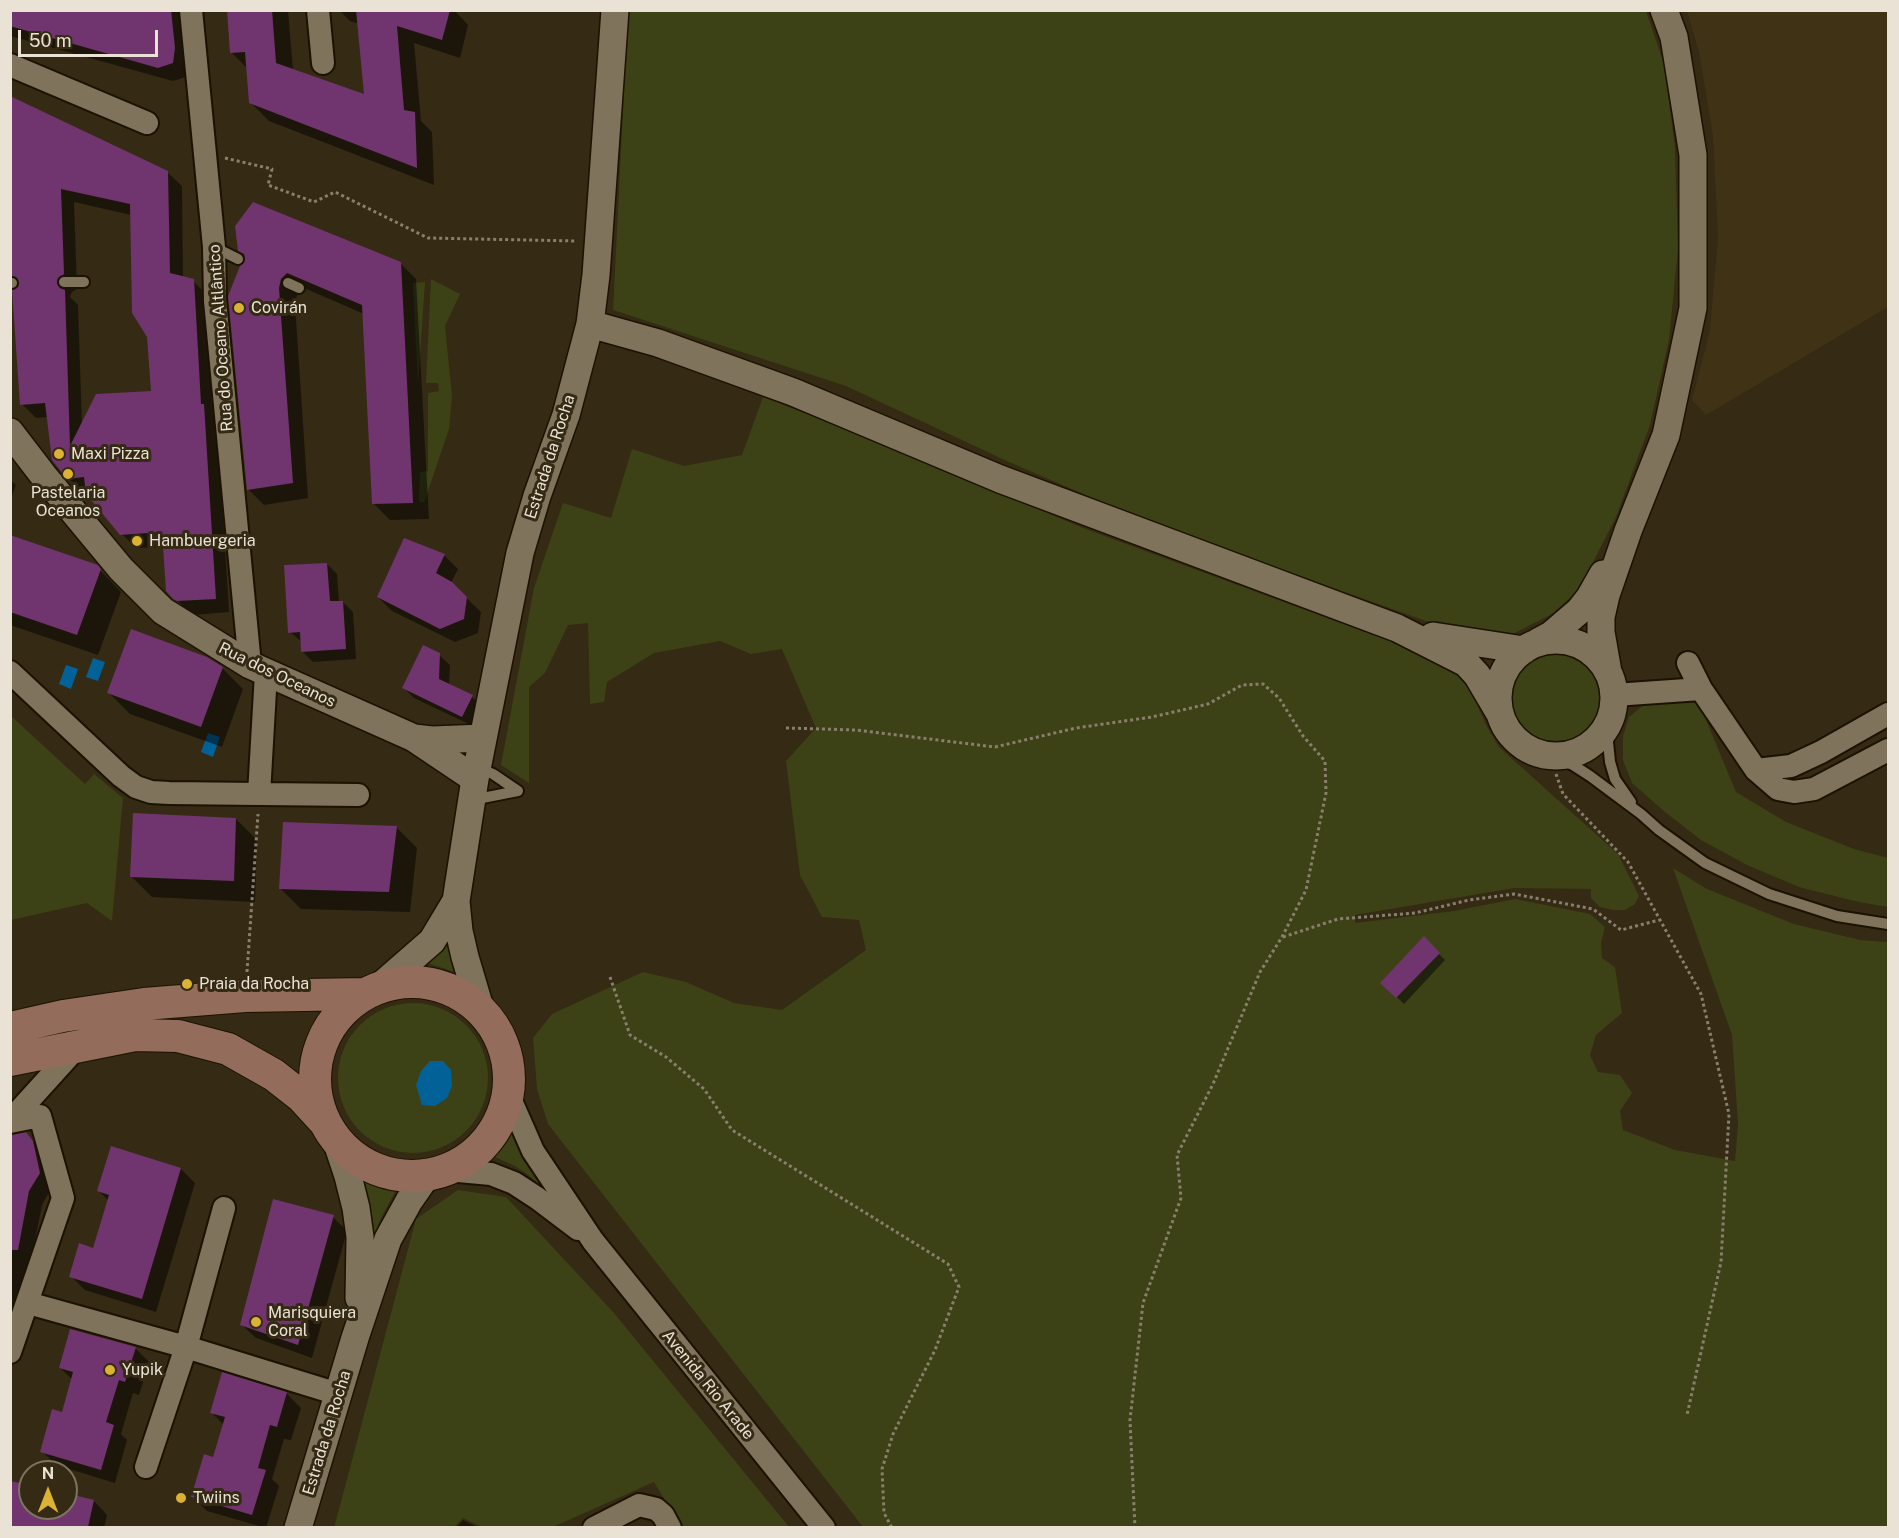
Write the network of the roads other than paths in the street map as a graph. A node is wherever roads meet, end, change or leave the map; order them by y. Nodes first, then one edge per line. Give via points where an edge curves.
1 (191, 10) edge
2 (318, 10) edge
3 (615, 10) edge
4 (1664, 10) edge
5 (323, 63) dead end
6 (10, 65) edge
7 (147, 123) dead end
8 (214, 247) junction
9 (238, 259) dead end
10 (64, 282) dead end
11 (84, 282) dead end
12 (288, 283) dead end
13 (299, 288) dead end
14 (590, 324) junction
15 (10, 432) edge
16 (1628, 531) junction
17 (1397, 628) junction
18 (1529, 647) junction
19 (1688, 663) dead end
20 (258, 669) junction
21 (10, 672) edge
22 (1701, 689) junction
23 (1611, 695) junction
24 (1500, 714) junction
25 (1888, 714) edge
26 (414, 738) junction
27 (483, 738) junction
28 (1888, 750) edge
29 (1555, 765) junction
30 (1756, 770) junction
31 (474, 782) junction
32 (259, 794) junction
33 (358, 795) dead end
34 (1641, 814) junction
35 (456, 901) junction
36 (1888, 924) edge
37 (370, 992) junction
38 (481, 1011) junction
39 (10, 1028) edge
40 (77, 1047) junction
41 (10, 1060) edge
42 (508, 1094) junction
43 (10, 1122) edge
44 (331, 1132) junction
45 (437, 1172) junction
46 (225, 1208) dead end
47 (593, 1242) junction
48 (28, 1303) junction
49 (355, 1338) junction
50 (186, 1347) junction
51 (10, 1352) edge
52 (338, 1394) junction
53 (146, 1467) dead end
54 (298, 1527) edge
55 (594, 1527) edge
56 (670, 1527) edge
57 (824, 1527) edge

1 - 8 street, Rua do Oceano Altlântico
2 - 5 street
3 - 14 street, Estrada da Rocha
4 - 16 street via 1674,37 1693,155 1693,308 1666,435
6 - 7 street
8 - 9 lane
8 - 20 street, Rua do Oceano Altlântico via 215,301
10 - 11 lane
12 - 13 lane
14 - 17 street via 658,343 793,392 1011,483
14 - 27 street, Estrada da Rocha via 566,415 520,553
15 - 20 street, Rua dos Oceanos via 121,569 163,611
16 - 18 street via 1579,611 1551,635
16 - 23 street via 1601,617
17 - 18 street via 1443,638
17 - 24 street via 1466,663
18 - 23 street via 1547,641 1571,642 1593,653
18 - 24 street via 1515,657 1502,678
19 - 22 street
20 - 26 street, Rua dos Oceanos
20 - 32 street, Rua do Oceano Altlântico
21 - 32 street via 136,787 151,792
22 - 23 street
22 - 30 street
23 - 29 street via 1601,735
23 - 34 lane via 1610,762 1615,779
24 - 29 street via 1511,735
25 - 30 street via 1791,766
26 - 27 street
26 - 31 street
27 - 31 street, Estrada da Rocha
28 - 30 street via 1814,789 1778,789
29 - 34 lane via 1582,770
31 - 35 street, Estrada da Rocha
32 - 33 street
34 - 36 lane via 1705,863 1769,894 1837,916
35 - 37 street, Estrada da Rocha via 432,941
35 - 38 street, Estrada da Rocha via 459,931
37 - 38 main road via 396,983 417,982 456,993
37 - 39 main road via 133,1005
37 - 44 main road via 336,1018 319,1051 315,1088 318,1106
38 - 42 main road via 506,1054
40 - 41 main road
40 - 43 street
40 - 44 main road via 146,1035 178,1036 228,1049 274,1075 302,1097
42 - 45 main road via 494,1132 481,1148
42 - 47 street via 533,1151
43 - 48 street via 40,1116 63,1198
44 - 45 main road via 368,1166 407,1176
44 - 49 street, Estrada da Rocha via 356,1208 360,1237
45 - 47 street via 491,1174 514,1183
45 - 49 street, Estrada da Rocha via 409,1201 388,1239
46 - 50 street
47 - 57 street, Avenida Rio Arade
48 - 50 street
48 - 51 street
49 - 52 street, Estrada da Rocha
50 - 52 street
50 - 53 street
52 - 54 street, Estrada da Rocha
55 - 56 street via 639,1505 656,1509

